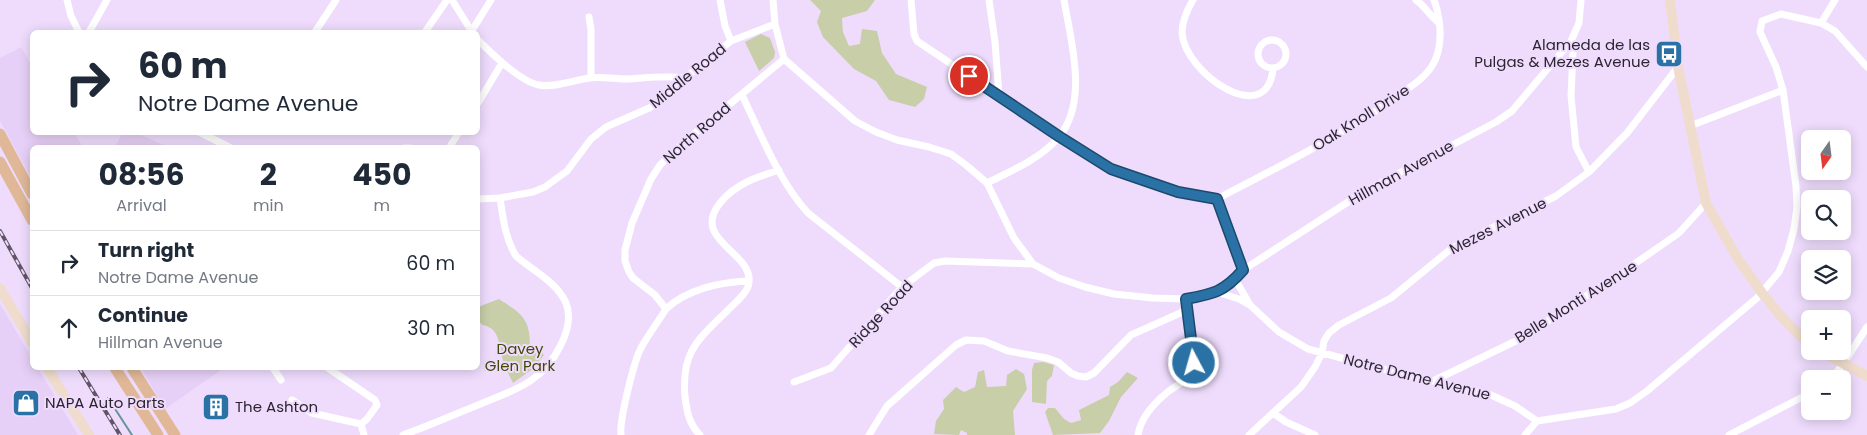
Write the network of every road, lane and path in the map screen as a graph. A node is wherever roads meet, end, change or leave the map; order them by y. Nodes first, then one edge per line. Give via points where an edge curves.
1 (67, 0) edge
2 (107, 0) edge
3 (336, 0) edge
4 (448, 0) edge
5 (452, 0) edge
6 (491, 0) edge
7 (720, 0) edge
8 (773, 0) edge
9 (911, 0) edge
10 (989, 0) edge
11 (1064, 0) edge
12 (1193, 0) edge
13 (1416, 0) edge
14 (1434, 0) edge
15 (1581, 0) edge
16 (1670, 0) edge
17 (1835, 0) edge
18 (589, 17) dead end
19 (1438, 22) junction
20 (1820, 23) junction
21 (775, 24) junction
22 (78, 30) edge
23 (90, 30) edge
24 (316, 30) edge
25 (426, 30) edge
26 (470, 30) edge
27 (472, 30) edge
28 (731, 41) junction
29 (1571, 41) junction
30 (480, 42) edge
31 (784, 59) junction
32 (502, 64) junction
33 (1867, 66) edge
34 (1678, 67) junction
35 (1273, 68) junction
36 (591, 78) junction
37 (685, 78) junction
38 (1783, 90) junction
39 (742, 95) junction
40 (999, 95) junction
41 (480, 100) edge
42 (1690, 126) junction
43 (0, 134) edge
44 (205, 135) edge
45 (1060, 137) junction
46 (225, 145) edge
47 (0, 162) edge
48 (779, 170) junction
49 (1589, 172) junction
50 (987, 183) junction
51 (30, 190) edge
52 (500, 198) junction
53 (480, 199) edge
54 (1217, 199) junction
55 (1706, 202) junction
56 (30, 216) edge
57 (1019, 246) junction
58 (1011, 262) junction
59 (1033, 264) junction
60 (1243, 270) junction
61 (1235, 279) junction
62 (749, 280) junction
63 (902, 287) junction
64 (0, 288) edge
65 (1217, 292) junction
66 (1762, 293) junction
67 (1186, 299) junction
68 (4, 302) edge
69 (1250, 305) junction
70 (666, 309) junction
71 (1187, 310) junction
72 (1867, 327) edge
73 (1801, 335) edge
74 (30, 340) edge
75 (1322, 353) junction
76 (1836, 360) edge
77 (1843, 364) junction
78 (48, 370) edge
79 (115, 370) edge
80 (133, 370) edge
81 (276, 370) edge
82 (331, 370) edge
83 (1838, 370) edge
84 (1867, 376) edge
85 (281, 380) dead end
86 (1433, 381) junction
87 (794, 382) dead end
88 (1801, 398) edge
89 (292, 400) dead end
90 (1273, 413) junction
91 (1537, 421) junction
92 (361, 424) junction
93 (89, 435) edge
94 (158, 435) edge
95 (175, 435) edge
96 (364, 435) edge
97 (403, 435) edge
98 (622, 435) edge
99 (700, 435) edge
100 (869, 435) edge
101 (1138, 435) edge
102 (1249, 435) edge
103 (1315, 435) edge
104 (1525, 435) edge
105 (1729, 435) edge

1 - 22 street
2 - 23 street
3 - 24 street
4 - 25 street
5 - 26 street
6 - 27 street
7 - 28 street
8 - 21 street
9 - 40 street via 917,41
10 - 40 street
11 - 45 street via 1074,51 1076,91 1070,117
12 - 35 street via 1182,33 1194,61 1204,74 1227,89 1248,96 1257,95 1268,87
13 - 19 street
14 - 19 street, Oak Knoll Drive via 1439,12
15 - 29 street via 1579,23
16 - 34 main road
17 - 20 street
18 - 36 street
19 - 54 street, Oak Knoll Drive via 1438,53 1432,67 1416,83 1334,137
20 - 33 street via 1835,31
20 - 38 street via 1781,14 1762,21 1760,32
21 - 28 street, Middle Road
21 - 31 street
28 - 37 street, Middle Road
29 - 49 street via 1573,134
29 - 60 street, Hillman Avenue via 1512,111 1364,191
30 - 32 street
31 - 39 street, North Road
31 - 50 street via 855,121 897,140 951,154
32 - 36 street via 539,86
32 - 41 street
34 - 42 main road
34 - 49 street, Mezes Avenue via 1627,133
35 - 35 street via 1284,63 1286,51 1272,40 1261,46 1259,58 1266,67
36 - 37 street
37 - 52 street, Middle Road via 665,98 649,108 606,127 591,139 556,181 533,192
38 - 42 street
38 - 66 street via 1797,207 1788,252 1779,272
39 - 48 street
39 - 70 street, North Road via 660,165 632,223 624,250 627,267 633,278
40 - 45 street
42 - 55 main road
43 - 51 main road
44 - 46 street
45 - 50 street via 1035,158
45 - 54 street via 1111,169 1178,192
47 - 56 main road
48 - 62 street via 738,186 723,199 713,214 714,232 744,266
48 - 63 street via 808,213
49 - 75 street, Mezes Avenue via 1556,196 1434,260 1403,289 1329,333
50 - 57 street
52 - 53 street, Middle Road
52 - 97 street via 504,229 511,249 551,283 566,303 569,320 566,337 532,381
54 - 60 street
55 - 66 main road via 1738,259
55 - 86 street, Belle Monti Avenue via 1679,233 1620,274 1522,338
57 - 58 street
57 - 59 street
58 - 59 street, Ridge Road
58 - 63 street, Ridge Road via 934,263
59 - 67 street via 1058,278 1114,294
60 - 61 street, Hillman Avenue
61 - 65 street, Hillman Avenue
61 - 69 street, Notre Dame Avenue
62 - 70 street via 693,293 676,300
62 - 99 street via 743,296 692,346 688,358 684,387 687,412 692,426
63 - 87 street, Ridge Road via 831,368
64 - 68 main road
65 - 67 street
65 - 69 street, Notre Dame Avenue
66 - 73 main road
66 - 91 street via 1630,403 1616,409
67 - 71 street
68 - 74 main road
69 - 75 street, Notre Dame Avenue via 1280,332
70 - 98 street via 640,350 623,410
71 - 100 street via 1130,336 1094,373 1086,377 1071,373 1047,358 1008,351 984,341 966,340 956,345 887,406
71 - 101 street via 1193,371 1148,412
72 - 77 street
75 - 86 street, Notre Dame Avenue
75 - 90 street, Mezes Avenue via 1302,387
76 - 77 main road
77 - 83 street
77 - 84 main road
78 - 93 main road
79 - 94 main road
80 - 95 main road
81 - 85 street
82 - 92 street via 375,400 377,405 373,412
86 - 91 street, Notre Dame Avenue via 1491,395
88 - 105 street
89 - 92 street via 312,413
90 - 102 street, Mezes Avenue
90 - 103 street
91 - 104 street
92 - 96 street

